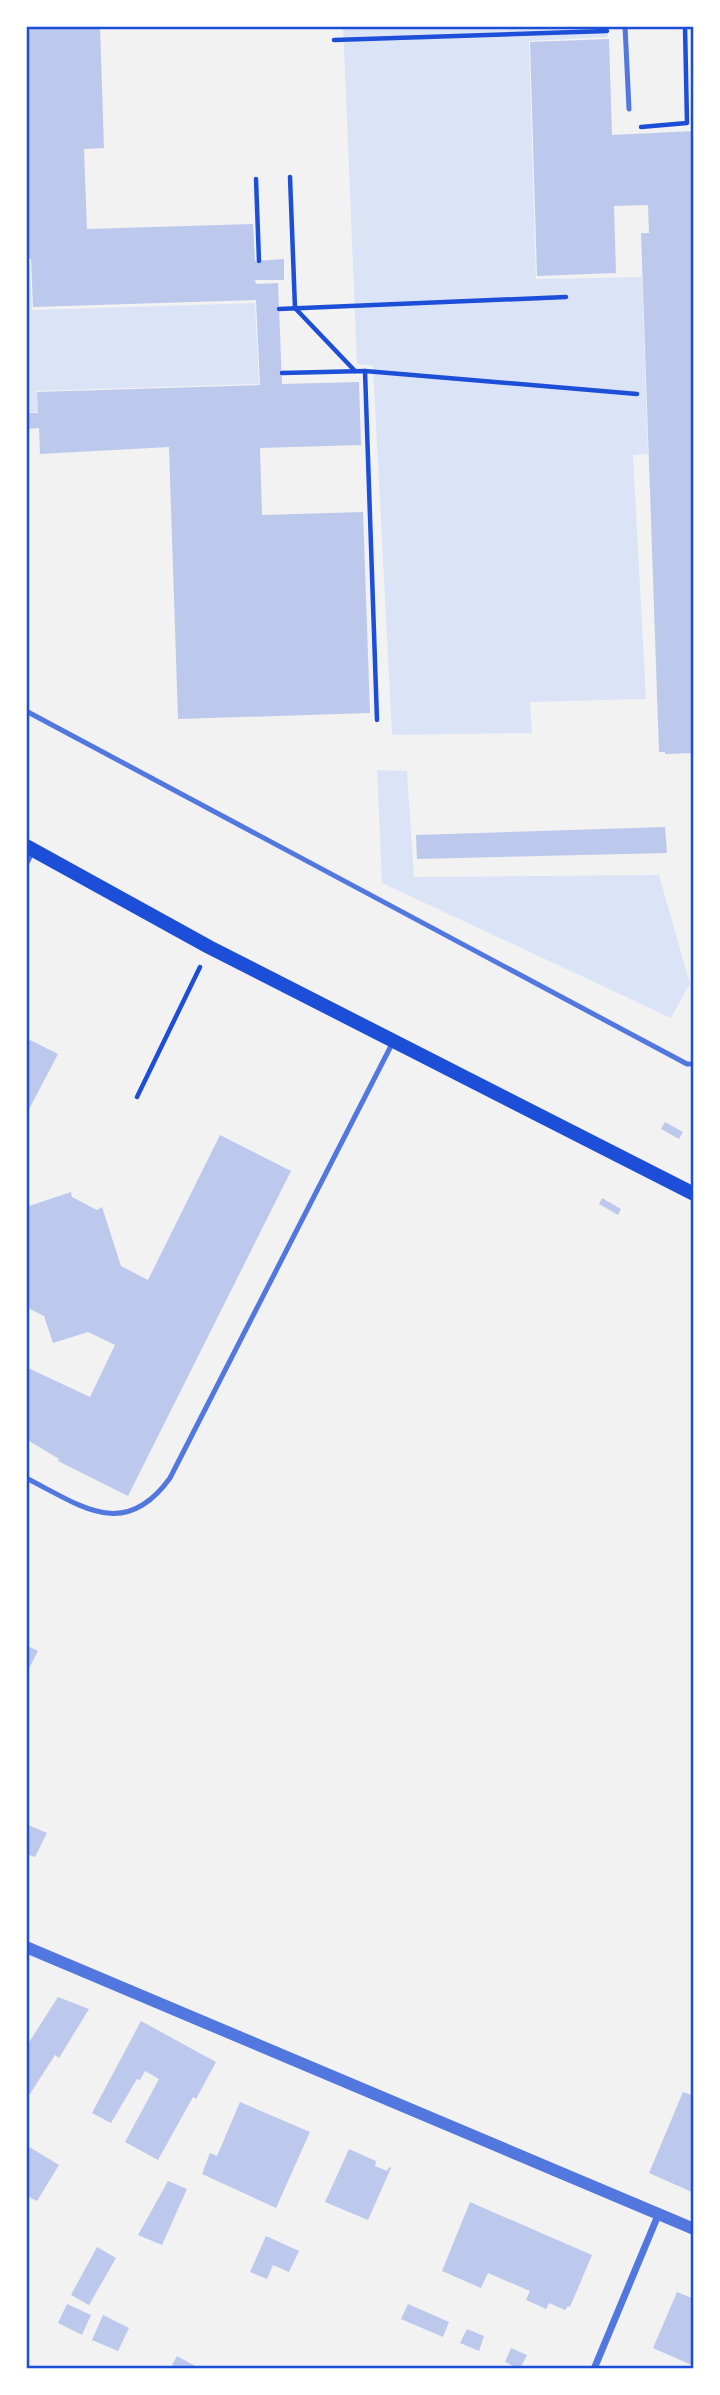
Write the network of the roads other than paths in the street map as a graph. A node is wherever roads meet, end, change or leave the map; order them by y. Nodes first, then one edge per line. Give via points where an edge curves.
1 (625, 28) edge
2 (629, 109) dead end
3 (26, 711) edge
4 (30, 848) edge
5 (26, 865) edge
6 (393, 1042) junction
7 (694, 1065) edge
8 (694, 1194) edge
9 (26, 1478) edge
10 (26, 1947) edge
11 (659, 2213) junction
12 (694, 2229) edge
13 (594, 2369) edge

1 - 2 lane
3 - 7 lane
4 - 5 lane
4 - 6 main road
6 - 8 main road
6 - 9 lane via 159,1494 128,1511 97,1514
10 - 11 street
11 - 12 street
11 - 13 street

